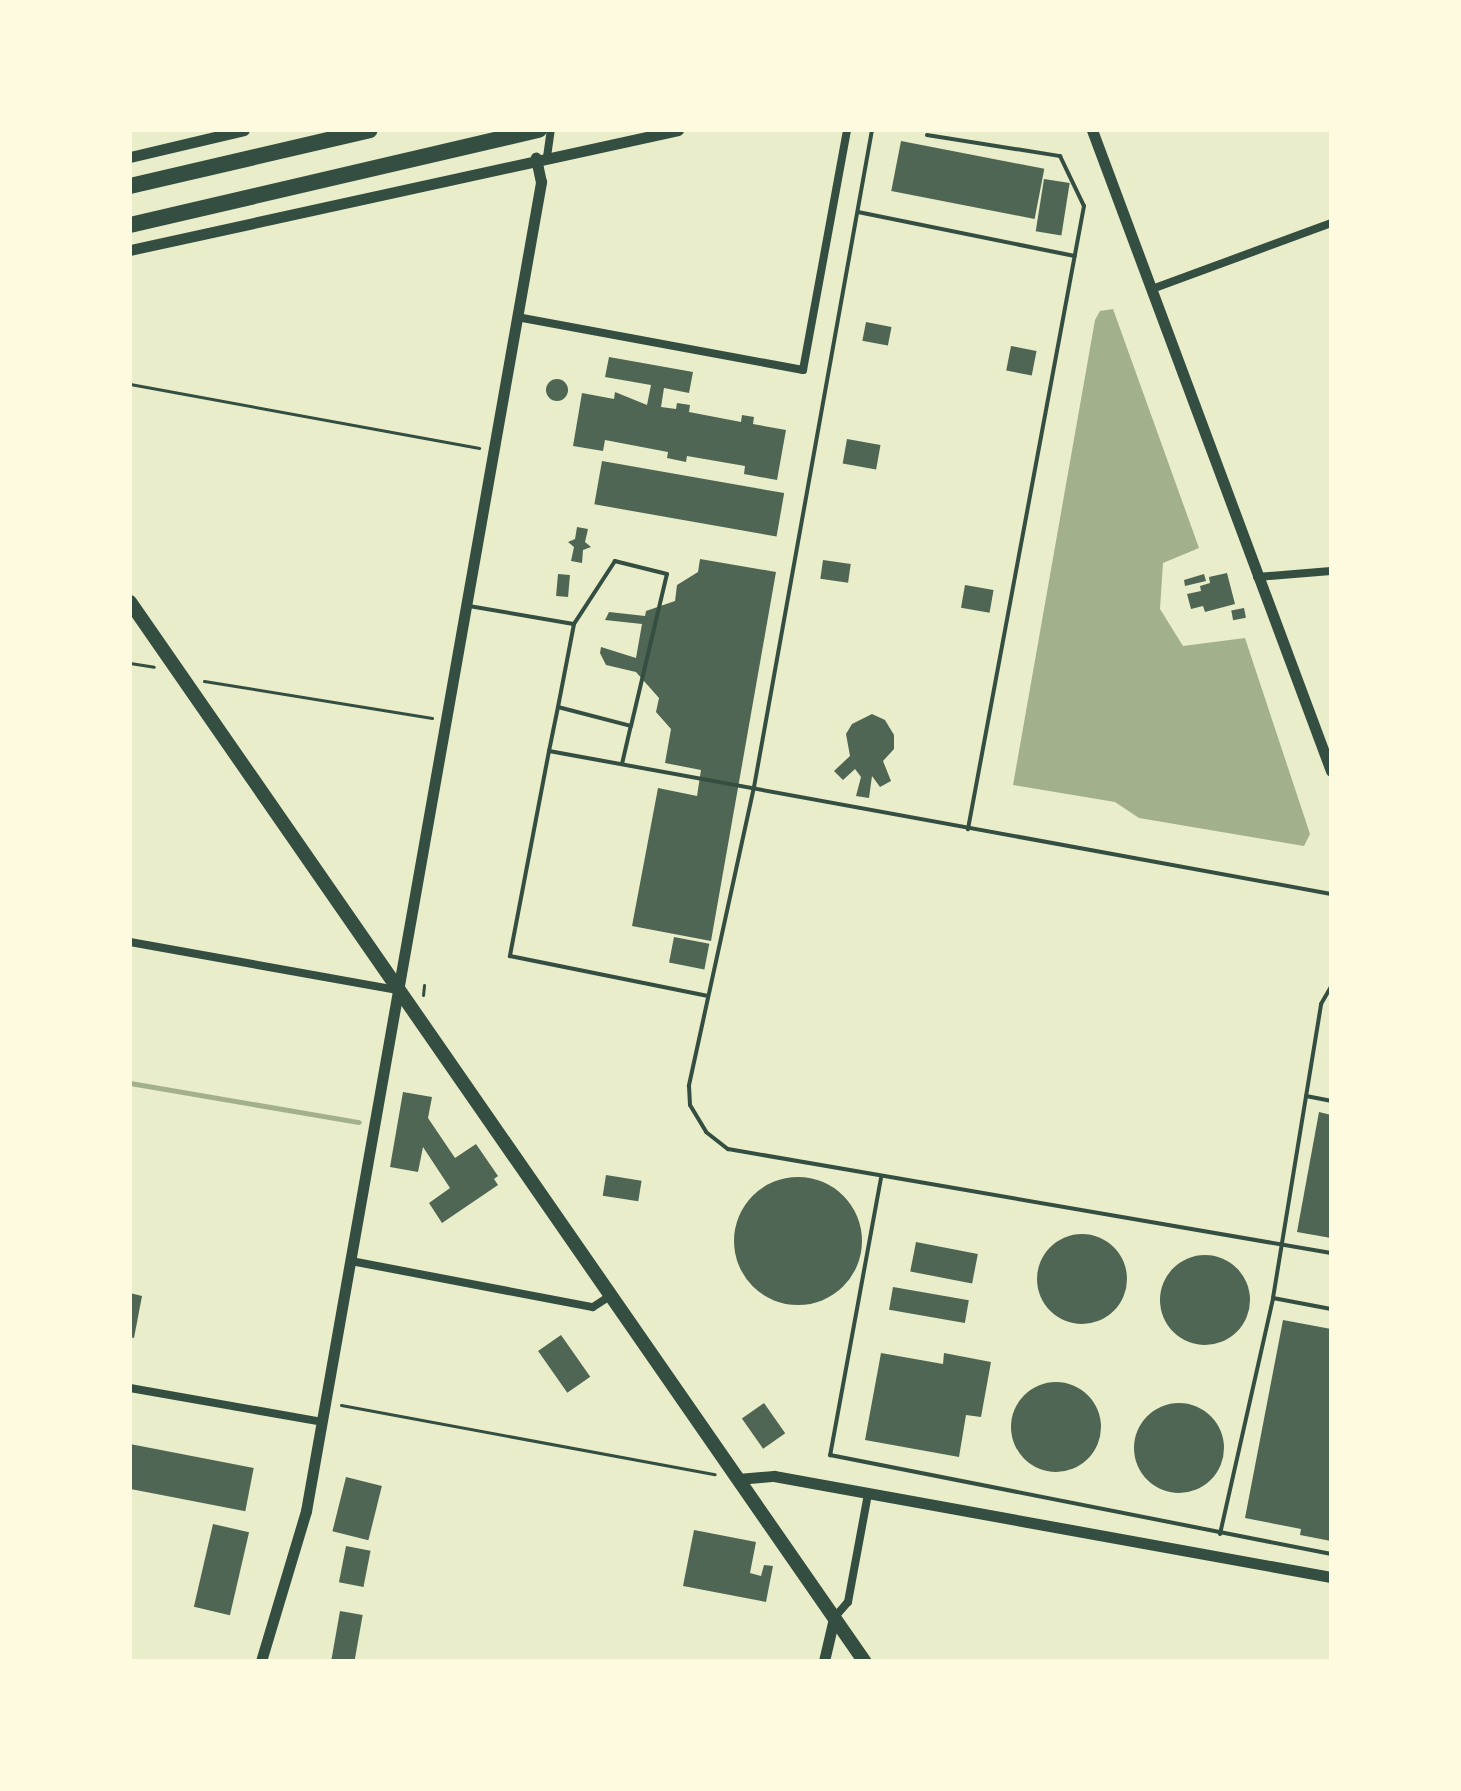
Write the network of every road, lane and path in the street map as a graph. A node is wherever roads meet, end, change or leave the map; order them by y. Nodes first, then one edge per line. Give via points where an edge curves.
1 (244, 130) edge
2 (370, 130) edge
3 (539, 130) edge
4 (551, 130) edge
5 (678, 130) edge
6 (847, 130) edge
7 (872, 130) edge
8 (1092, 130) edge
9 (927, 135) dead end
10 (130, 157) edge
11 (542, 158) junction
12 (130, 186) edge
13 (858, 212) junction
14 (1331, 223) edge
15 (130, 225) edge
16 (130, 250) edge
17 (1075, 256) junction
18 (1152, 289) junction
19 (517, 317) junction
20 (130, 384) edge
21 (495, 451) junction
22 (1331, 571) edge
23 (1257, 577) junction
24 (130, 602) edge
25 (469, 606) junction
26 (574, 624) junction
27 (190, 688) junction
28 (558, 707) junction
29 (448, 721) junction
30 (631, 726) junction
31 (549, 751) junction
32 (622, 764) junction
33 (1331, 771) edge
34 (754, 787) junction
35 (968, 829) junction
36 (1331, 894) edge
37 (130, 942) edge
38 (1331, 987) edge
39 (399, 992) junction
40 (708, 996) junction
41 (1306, 1096) junction
42 (1331, 1101) edge
43 (881, 1178) junction
44 (1282, 1241) junction
45 (1331, 1253) edge
46 (351, 1261) junction
47 (610, 1296) junction
48 (1273, 1298) junction
49 (1331, 1309) edge
50 (130, 1388) edge
51 (325, 1402) junction
52 (322, 1422) junction
53 (738, 1479) junction
54 (868, 1494) junction
55 (1220, 1534) junction
56 (1331, 1554) edge
57 (1331, 1577) edge
58 (834, 1618) junction
59 (261, 1661) edge
60 (824, 1661) edge
61 (864, 1661) edge

1 - 10 street
2 - 12 highway
3 - 15 highway
4 - 11 street
5 - 11 street
6 - 19 street via 803,370
7 - 13 lane
8 - 18 street
9 - 17 lane via 1060,156 1084,206
11 - 16 street
11 - 19 street
13 - 17 lane
13 - 34 lane
14 - 18 street
17 - 35 lane
18 - 23 street
19 - 21 street
20 - 21 path
21 - 25 street
22 - 23 street
23 - 33 street
24 - 27 main road
25 - 26 lane
25 - 29 street
26 - 28 lane
26 - 30 lane via 615,561 667,574
27 - 29 path via 209,678
27 - 39 main road
28 - 30 lane
28 - 31 lane
29 - 39 street
30 - 32 lane
31 - 32 lane
31 - 40 lane via 510,956
32 - 34 lane
34 - 35 lane
34 - 40 lane
35 - 36 lane
37 - 39 street
38 - 41 lane via 1321,1004
39 - 46 street
39 - 47 main road
40 - 43 lane via 689,1086 690,1105 706,1132 728,1149
41 - 42 lane
41 - 44 lane
43 - 44 lane
43 - 55 lane via 830,1455
44 - 45 lane
44 - 48 lane
46 - 47 street via 593,1307
46 - 51 street
47 - 53 main road
48 - 49 lane
48 - 55 lane
50 - 52 street
51 - 52 street
51 - 53 path
52 - 59 street via 301,1533
53 - 54 street via 774,1476
53 - 58 main road
54 - 57 street
54 - 58 street via 848,1602
55 - 56 lane
58 - 60 street
58 - 61 main road

